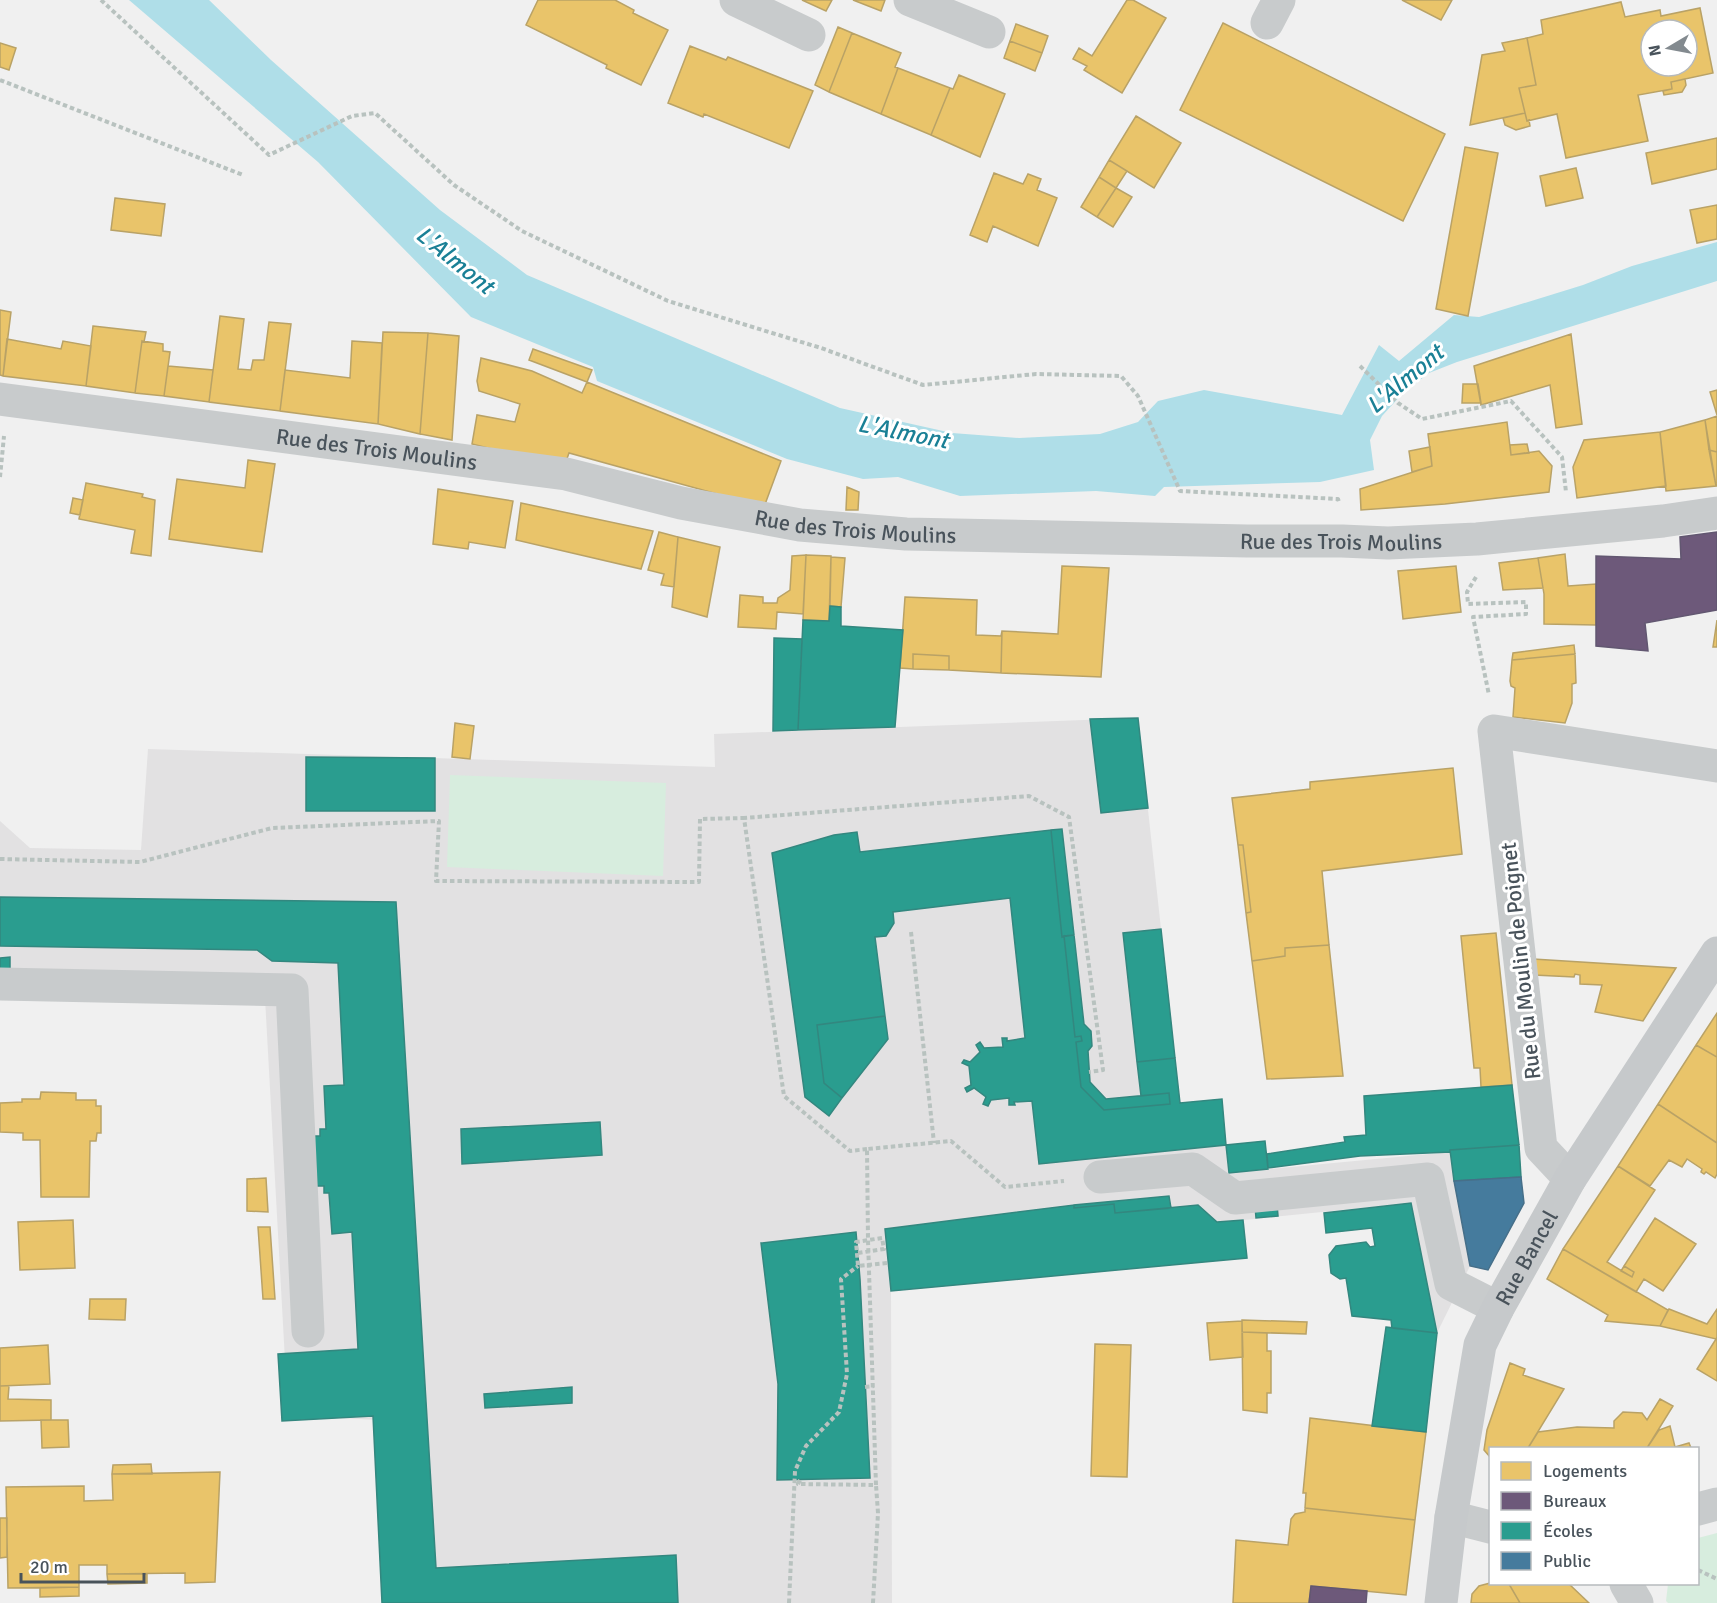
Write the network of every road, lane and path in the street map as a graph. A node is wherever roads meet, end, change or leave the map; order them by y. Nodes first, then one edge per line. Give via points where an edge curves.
1 (101, 0) edge
2 (736, 0) edge
3 (910, 0) edge
4 (946, 7) edge
5 (989, 32) dead end
6 (809, 35) dead end
7 (0, 80) edge
8 (243, 175) dead end
9 (1360, 366) dead end
10 (0, 399) edge
11 (4, 434) dead end
12 (0, 477) edge
13 (1328, 498) dead end
14 (1567, 499) dead end
15 (1717, 513) edge
16 (1467, 592) dead end
17 (1494, 731) junction
18 (1717, 765) edge
19 (744, 818) junction
20 (0, 859) edge
21 (911, 932) dead end
22 (1717, 953) edge
23 (0, 984) edge
24 (1089, 1072) dead end
25 (934, 1143) junction
26 (867, 1149) junction
27 (1100, 1177) joint
28 (1570, 1179) junction
29 (869, 1252) junction
30 (858, 1253) dead end
31 (888, 1263) dead end
32 (858, 1266) junction
33 (1498, 1308) junction
34 (308, 1331) dead end
35 (874, 1386) junction
36 (865, 1387) dead end
37 (797, 1480) junction
38 (876, 1485) junction
39 (1717, 1504) edge
40 (1699, 1509) edge
41 (1451, 1517) junction
42 (1489, 1526) edge
43 (1699, 1570) edge
44 (1717, 1579) edge
45 (1627, 1585) edge
46 (789, 1603) edge
47 (873, 1603) edge
48 (1441, 1603) edge
49 (1637, 1603) edge

1 - 13 path via 269,154 352,116 375,113 454,185 522,231 668,301 821,348 923,385 1036,374 1121,376 1138,396 1180,491
2 - 6 street
3 - 4 street
4 - 5 street
7 - 8 path
9 - 14 path via 1398,403 1422,419 1511,401 1562,457
10 - 15 street, Rue des Trois Moulins via 566,474 681,503 800,525 906,534 1388,543 1477,539
11 - 12 path
16 - 17 path via 1468,604 1526,602 1527,614 1473,617
17 - 18 street
17 - 28 street, Rue du Moulin de Poignet via 1541,1148
19 - 20 path via 700,819 699,882 436,881 439,821 272,828 140,862
19 - 24 path via 1029,796 1069,818 1103,1070
19 - 26 path via 784,1096 850,1151
21 - 25 path
22 - 28 main road, Rue Bancel
23 - 34 street via 292,990
25 - 26 path
25 - 27 path via 951,1141 1005,1187
26 - 29 path
27 - 33 street via 1193,1169 1235,1198 1428,1179 1451,1284
28 - 33 main road, Rue Bancel
29 - 30 path
29 - 32 path, bridge via 884,1249 882,1238 856,1242
29 - 35 path
31 - 32 path, bridge
32 - 37 path via 841,1279 847,1374 839,1412 806,1446 795,1471
33 - 41 main road, Rue Bancel via 1480,1345
35 - 36 path
35 - 38 path
37 - 38 path via 798,1484
37 - 46 path
38 - 47 path
39 - 40 street
41 - 42 street
41 - 48 main road, Rue Bancel
43 - 44 path
45 - 49 street

